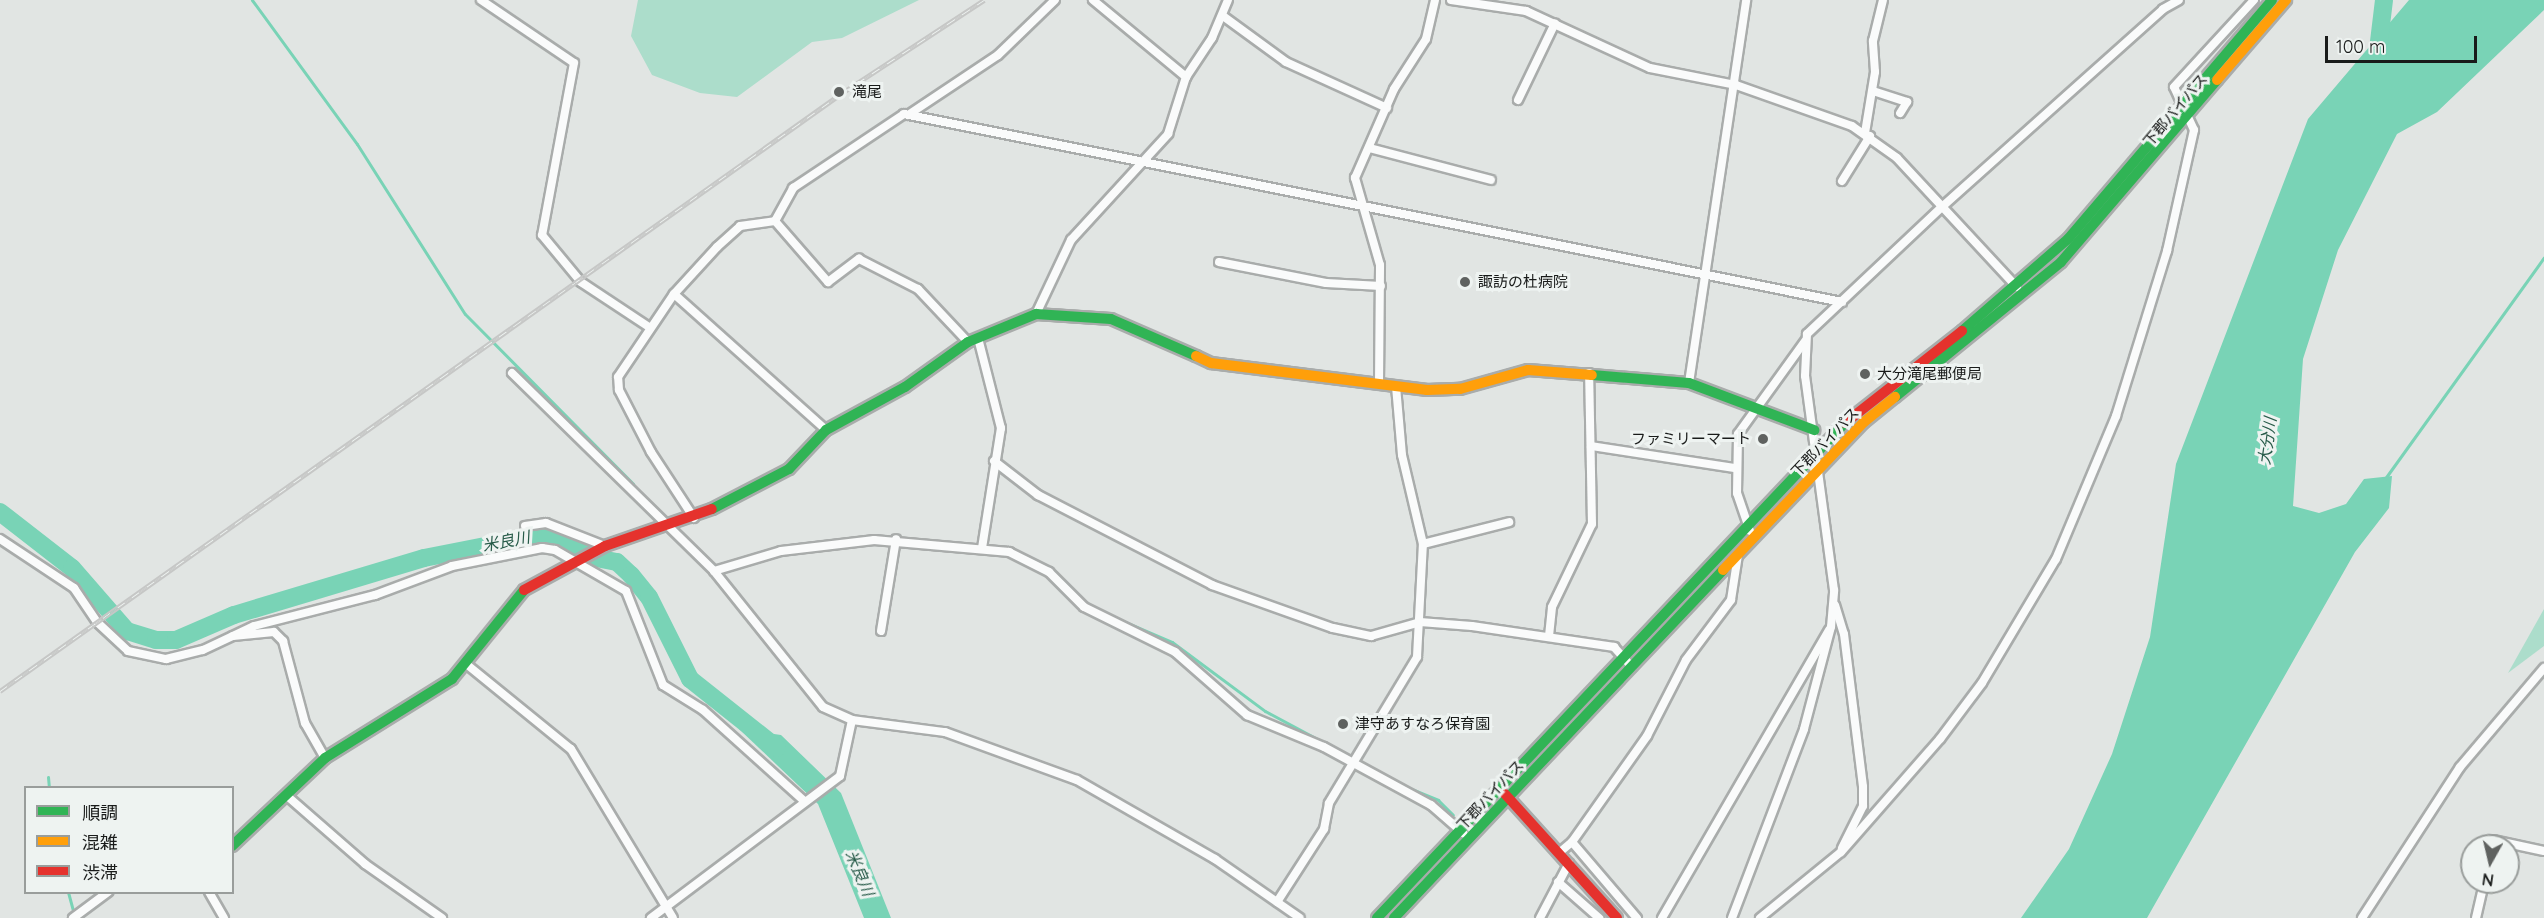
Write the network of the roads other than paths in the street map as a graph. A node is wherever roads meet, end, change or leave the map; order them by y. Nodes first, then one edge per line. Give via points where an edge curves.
1 (481, 0) edge
2 (1054, 0) edge
3 (1093, 0) edge
4 (1228, 0) edge
5 (1435, 0) edge
6 (1451, 0) edge
7 (1746, 0) edge
8 (1883, 0) edge
9 (2179, 0) edge
10 (2254, 0) edge
11 (2272, 0) edge
12 (2286, 0) edge
13 (1223, 16) junction
14 (1555, 23) junction
15 (1186, 76) junction
16 (1736, 85) junction
17 (1873, 91) junction
18 (1911, 92) dead end
19 (1518, 100) dead end
20 (1907, 102) junction
21 (2181, 107) junction
22 (1387, 108) junction
23 (1900, 113) dead end
24 (908, 115) junction
25 (2190, 115) junction
26 (1868, 134) junction
27 (1369, 148) junction
28 (1145, 162) junction
29 (1491, 180) dead end
30 (1842, 181) dead end
31 (1360, 205) junction
32 (1943, 206) junction
33 (775, 221) junction
34 (1219, 262) dead end
35 (1703, 274) junction
36 (1381, 286) junction
37 (2017, 287) junction
38 (674, 294) junction
39 (1842, 302) junction
40 (1036, 314) junction
41 (650, 327) junction
42 (973, 340) junction
43 (1805, 340) junction
44 (512, 373) dead end
45 (1589, 373) junction
46 (1378, 383) junction
47 (1689, 383) junction
48 (1396, 386) junction
49 (1756, 405) junction
50 (826, 430) junction
51 (1814, 430) junction
52 (1591, 446) junction
53 (1816, 453) junction
54 (994, 461) junction
55 (1735, 468) junction
56 (1819, 470) junction
57 (694, 518) junction
58 (1509, 522) dead end
59 (525, 526) dead end
60 (673, 527) junction
61 (1747, 527) junction
62 (1754, 537) junction
63 (0, 539) edge
64 (896, 539) junction
65 (1423, 544) junction
66 (605, 546) junction
67 (981, 548) junction
68 (1738, 555) junction
69 (573, 561) junction
70 (714, 571) junction
71 (1833, 599) junction
72 (1420, 622) junction
73 (1831, 627) junction
74 (881, 631) dead end
75 (227, 636) junction
76 (1549, 636) junction
77 (1624, 657) junction
78 (465, 663) junction
79 (1632, 667) junction
80 (2544, 668) edge
81 (852, 720) junction
82 (325, 758) junction
83 (1353, 763) junction
84 (1499, 789) junction
85 (286, 795) junction
86 (1508, 797) junction
87 (805, 802) junction
88 (1460, 831) junction
89 (1468, 839) junction
90 (1572, 842) junction
91 (234, 844) edge
92 (2520, 846) edge
93 (2544, 851) edge
94 (1560, 852) junction
95 (1841, 852) junction
96 (1569, 862) junction
97 (1557, 882) junction
98 (105, 894) edge
99 (210, 894) edge
100 (2481, 894) edge
101 (1277, 902) junction
102 (668, 905) junction
103 (73, 918) edge
104 (224, 918) edge
105 (442, 918) edge
106 (651, 918) edge
107 (673, 918) edge
108 (1300, 918) edge
109 (1377, 918) edge
110 (1394, 918) edge
111 (1540, 918) edge
112 (1599, 918) edge
113 (1617, 918) edge
114 (1637, 918) edge
115 (1662, 918) edge
116 (1732, 918) edge
117 (1760, 918) edge
118 (2362, 918) edge
119 (2476, 918) edge

1 - 41 street via 574,63 542,235 581,282
2 - 24 street via 998,55
3 - 15 street
4 - 13 street
5 - 22 street via 1426,39
6 - 14 street via 1526,11
7 - 16 street
8 - 17 street via 1873,41
9 - 32 street via 2163,9
10 - 21 street via 2216,46 2180,75 2174,87
11 - 21 street
12 - 25 street, 下郡バイパス
13 - 15 street
13 - 22 street via 1286,62
14 - 16 street via 1650,68
14 - 19 street
15 - 28 street via 1174,124
16 - 26 street
16 - 35 street
17 - 20 street
17 - 26 street
18 - 20 street
20 - 23 street
21 - 25 street
21 - 37 street via 2068,239
22 - 27 street
24 - 28 street
24 - 33 street via 800,183
25 - 56 street, 下郡バイパス via 2054,270 1864,422
25 - 95 street via 2192,142 2146,324 2116,416 2056,559 1982,683
26 - 30 street
26 - 32 street
27 - 29 street
27 - 31 street via 1355,178
28 - 31 street
28 - 40 street via 1071,240
31 - 35 street
31 - 36 street via 1375,246
32 - 37 street
32 - 39 street
33 - 38 street via 740,226
33 - 42 street via 828,282 859,259 918,289
34 - 36 street via 1326,283
35 - 39 street
35 - 47 street
36 - 46 street
37 - 53 street via 1883,389
38 - 41 street
38 - 50 street
39 - 43 street
40 - 42 street
40 - 46 street via 1111,319 1211,363
41 - 57 street via 618,377 619,390 672,490
42 - 50 street via 905,387
42 - 54 street via 1001,428
43 - 49 street
43 - 51 street
44 - 60 street
45 - 47 street
45 - 48 street via 1528,370 1460,389
45 - 52 street
46 - 48 street
47 - 49 street
48 - 65 street via 1402,455
49 - 51 street
49 - 55 street via 1738,434
50 - 57 street via 789,469
51 - 53 street
52 - 55 street
52 - 76 street via 1592,524 1552,607
53 - 56 street
53 - 61 street
54 - 67 street
54 - 72 street via 1038,495 1230,593 1352,634 1371,636
55 - 61 street
56 - 62 street, 下郡バイパス
56 - 71 street
57 - 60 street
58 - 65 street
59 - 66 street via 546,523
60 - 66 street
60 - 70 street
61 - 62 street
61 - 77 street
62 - 68 street, 下郡バイパス
63 - 75 street via 74,588 97,622 128,651 166,659 203,650
64 - 67 street
64 - 70 street via 781,550
64 - 74 street
65 - 72 street
66 - 69 street
67 - 83 street via 1009,552 1042,568 1084,608 1175,652 1247,715
68 - 79 street, 下郡バイパス
68 - 90 street via 1731,600 1686,660 1647,736
69 - 75 street via 542,548 464,564
69 - 78 street via 522,591
69 - 87 street via 626,591 663,685 703,710
70 - 81 street via 823,707
71 - 73 street
71 - 95 street via 1844,634 1863,787 1863,806
72 - 76 street
72 - 83 street via 1412,671
73 - 115 street
73 - 116 street via 1808,718
75 - 82 street via 274,633 283,641 305,723
76 - 77 street via 1614,647
77 - 79 street
77 - 84 street
78 - 82 street via 452,679
78 - 102 street via 571,749
79 - 86 street, 下郡バイパス
80 - 118 street via 2460,767
81 - 87 street via 840,776
81 - 101 street via 945,732 1077,780 1215,859
82 - 85 street
83 - 88 street via 1431,805
83 - 101 street via 1329,803 1324,829
84 - 86 street
84 - 88 street
85 - 91 street
85 - 105 street via 365,864
86 - 89 street, 下郡バイパス
86 - 94 street
87 - 102 street
88 - 89 street
88 - 109 street
89 - 110 street, 下郡バイパス
90 - 94 street
90 - 114 street
92 - 93 street
94 - 96 street
95 - 117 street
96 - 97 street
96 - 113 street
97 - 111 street
97 - 112 street
98 - 103 street
99 - 104 street
100 - 119 street
101 - 108 street
102 - 106 street
102 - 107 street

